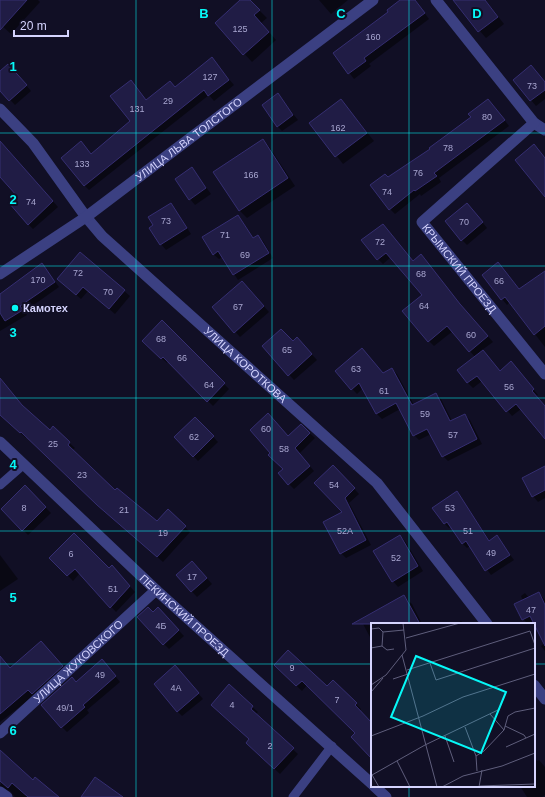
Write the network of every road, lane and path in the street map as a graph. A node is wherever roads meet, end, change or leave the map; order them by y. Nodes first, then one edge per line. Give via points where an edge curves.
1 (373, 0) edge
2 (436, 0) edge
3 (0, 109) edge
4 (534, 123) junction
5 (545, 130) edge
6 (86, 217) junction
7 (0, 274) edge
8 (545, 374) edge
9 (0, 442) edge
10 (24, 464) junction
11 (0, 485) edge
12 (156, 590) junction
13 (486, 623) edge
14 (535, 686) edge
15 (545, 699) edge
16 (0, 733) edge
17 (332, 746) junction
18 (371, 783) edge
19 (375, 787) edge
20 (0, 792) edge
21 (7, 797) edge
22 (293, 797) edge
23 (386, 797) edge

1 - 6 street, УЛИЦА ЛЬВА ТОЛСТОГО
2 - 4 street
3 - 6 street, УЛИЦА КОРОТКОВА via 33,143
4 - 5 street
4 - 8 street, КРЫМСКИЙ ПРОЕЗД via 422,222
6 - 7 street, УЛИЦА ЛЬВА ТОЛСТОГО
6 - 13 street, УЛИЦА КОРОТКОВА via 102,236 377,483
9 - 10 street, ПЕКИНСКИЙ ПРОЕЗД
10 - 11 lane
10 - 12 street, ПЕКИНСКИЙ ПРОЕЗД
12 - 16 street, УЛИЦА ЖУКОВСКОГО
12 - 17 street, ПЕКИНСКИЙ ПРОЕЗД
14 - 15 street
17 - 18 street, ПЕКИНСКИЙ ПРОЕЗД
17 - 22 lane
19 - 23 street
20 - 21 street

